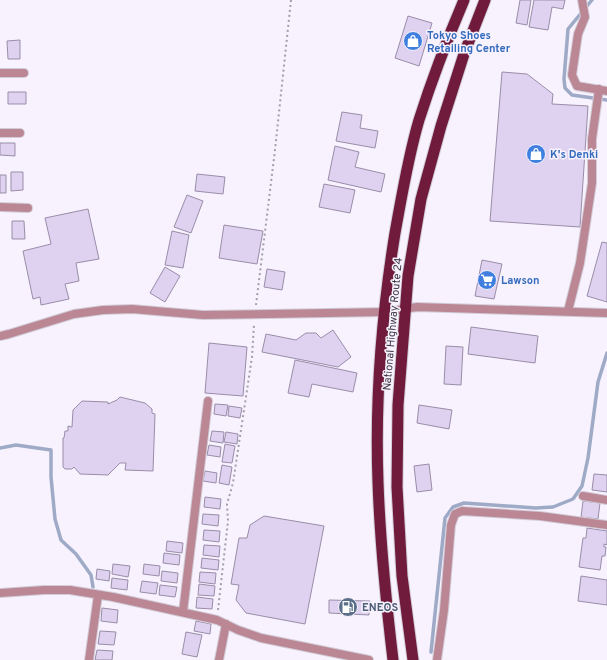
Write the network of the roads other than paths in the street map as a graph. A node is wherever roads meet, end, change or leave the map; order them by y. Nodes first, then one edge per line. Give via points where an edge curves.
1 (464, 0) edge
2 (485, 0) edge
3 (582, 2) edge
4 (24, 72) dead end
5 (0, 73) edge
6 (601, 91) edge
7 (0, 133) edge
8 (20, 133) dead end
9 (0, 207) edge
10 (28, 208) dead end
11 (404, 309) junction
12 (568, 311) junction
13 (385, 312) junction
14 (607, 313) edge
15 (0, 336) edge
16 (208, 401) dead end
17 (583, 496) dead end
18 (607, 500) edge
19 (607, 525) edge
20 (0, 593) edge
21 (98, 595) junction
22 (183, 612) junction
23 (226, 624) junction
24 (89, 660) edge
25 (219, 660) edge
26 (369, 660) edge
27 (393, 660) edge
28 (413, 660) edge
29 (437, 660) edge

1 - 13 highway, National Highway Route 24 via 443,49 419,122 402,192
2 - 11 highway, National Highway Route 24 via 461,62 423,192
3 - 6 street via 585,17 578,34 572,75 577,86
4 - 5 street
6 - 12 street via 596,105 592,139 592,183 580,263
7 - 8 street
9 - 10 street
11 - 12 street via 417,307
11 - 13 street
11 - 28 highway, National Highway Route 24 via 398,405 397,487 402,576
12 - 14 street
13 - 15 street via 203,315 132,308 74,314
13 - 27 highway, National Highway Route 24 via 378,398 378,481 382,570
16 - 22 street
17 - 18 street
19 - 29 street via 540,516 462,511 455,514 451,524
20 - 21 street via 70,590
21 - 22 street
21 - 24 street
22 - 23 street
23 - 25 street
23 - 26 street via 261,638

